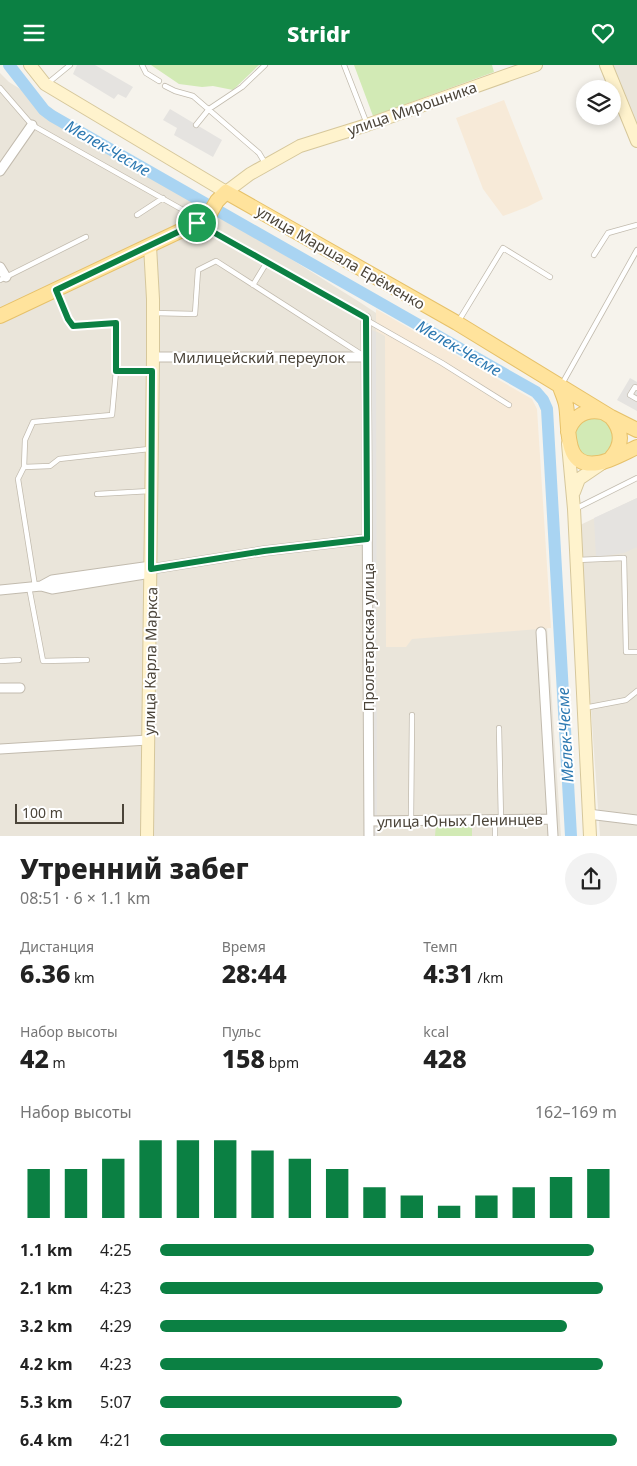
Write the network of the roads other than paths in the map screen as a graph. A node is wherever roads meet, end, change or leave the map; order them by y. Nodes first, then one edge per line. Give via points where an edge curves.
1 (30, 65) edge
2 (70, 65) edge
3 (142, 65) edge
4 (265, 65) edge
5 (344, 65) edge
6 (536, 65) edge
7 (606, 65) edge
8 (159, 81) dead end
9 (45, 85) junction
10 (165, 85) dead end
11 (0, 88) edge
12 (209, 109) junction
13 (32, 125) junction
14 (196, 125) dead end
15 (367, 125) junction
16 (637, 141) edge
17 (267, 164) junction
18 (0, 171) edge
19 (222, 196) junction
20 (163, 199) junction
21 (136, 215) dead end
22 (197, 223) junction
23 (637, 225) edge
24 (182, 230) junction
25 (86, 237) dead end
26 (150, 246) junction
27 (637, 250) edge
28 (594, 255) dead end
29 (267, 262) junction
30 (0, 267) edge
31 (550, 277) dead end
32 (3, 278) edge
33 (253, 285) junction
34 (56, 290) junction
35 (153, 313) junction
36 (0, 316) edge
37 (366, 318) junction
38 (457, 323) junction
39 (153, 357) junction
40 (366, 357) junction
41 (116, 371) junction
42 (152, 371) junction
43 (560, 387) junction
44 (637, 388) edge
45 (637, 399) edge
46 (509, 405) dead end
47 (608, 415) junction
48 (637, 430) edge
49 (568, 438) junction
50 (637, 447) edge
51 (151, 449) junction
52 (607, 460) junction
53 (24, 467) junction
54 (637, 478) edge
55 (151, 491) junction
56 (97, 494) dead end
57 (573, 503) junction
58 (367, 539) junction
59 (576, 560) junction
60 (151, 570) junction
61 (35, 586) junction
62 (0, 590) edge
63 (541, 632) dead end
64 (637, 652) edge
65 (19, 660) dead end
66 (87, 660) dead end
67 (0, 661) edge
68 (0, 688) edge
69 (20, 688) dead end
70 (637, 691) edge
71 (583, 708) junction
72 (412, 715) dead end
73 (499, 728) dead end
74 (148, 741) junction
75 (0, 749) edge
76 (588, 814) junction
77 (498, 819) junction
78 (552, 819) junction
79 (412, 820) junction
80 (637, 820) edge
81 (369, 821) junction
82 (147, 836) edge
83 (369, 836) edge
84 (495, 836) edge
85 (553, 836) edge
86 (590, 836) edge

1 - 9 main road, улица Маршала Ерёменко
2 - 9 lane
3 - 8 lane via 146,73
4 - 12 lane via 242,87
5 - 15 lane
6 - 15 main road, улица Мирошника
7 - 16 main road
9 - 19 main road, улица Маршала Ерёменко
10 - 12 lane via 194,96
11 - 13 lane
12 - 14 lane
12 - 17 lane
13 - 18 street
13 - 20 lane
15 - 17 main road, улица Мирошника via 300,146
17 - 19 main road, улица Мирошника
19 - 22 main road via 209,215
19 - 38 main road, улица Маршала Ерёменко
20 - 21 lane
20 - 24 lane via 186,213
22 - 24 main road
22 - 29 lane
23 - 28 lane via 608,233
24 - 26 main road
25 - 32 lane
26 - 34 main road
26 - 35 main road, улица Карла Маркса
27 - 43 lane
29 - 33 lane
29 - 37 lane
30 - 32 street
31 - 38 lane via 503,248
33 - 35 lane via 216,261 198,270 194,314
33 - 40 lane
34 - 36 main road
34 - 41 lane via 73,326 116,323
35 - 39 main road, улица Карла Маркса
37 - 40 street, Пролетарская улица
37 - 46 lane
38 - 43 main road, улица Маршала Ерёменко
39 - 40 street, Милицейский переулок
39 - 42 main road, улица Карла Маркса
40 - 58 street, Пролетарская улица
41 - 42 lane
41 - 53 lane via 112,415 33,422 25,440
42 - 51 main road, улица Карла Маркса
43 - 47 main road, улица Маршала Ерёменко
43 - 49 main road via 567,406
44 - 45 lane via 630,395
47 - 48 main road, улица Маршала Ерёменко
47 - 49 main road via 591,411 582,414 572,423
47 - 52 main road via 619,430 620,438 619,445
49 - 52 main road via 572,451 584,462 592,464
49 - 57 main road
50 - 52 main road
51 - 53 lane via 59,459 50,465
51 - 55 main road, улица Карла Маркса
52 - 57 main road via 579,479
53 - 61 lane via 18,479
54 - 57 lane
55 - 56 lane
55 - 60 main road, улица Карла Маркса
57 - 59 main road
58 - 60 street via 272,549
58 - 81 street, Пролетарская улица
59 - 64 lane via 624,558 626,652
59 - 71 main road
60 - 61 street via 52,589
60 - 74 main road, улица Карла Маркса
61 - 62 street
61 - 66 lane via 43,661
63 - 78 street
65 - 67 lane
68 - 69 street
70 - 71 lane via 626,700
71 - 76 main road
72 - 79 lane
73 - 77 lane
74 - 75 street
74 - 82 main road, улица Карла Маркса
76 - 80 street
76 - 86 main road
77 - 78 street, улица Юных Ленинцев
77 - 79 street, улица Юных Ленинцев
77 - 84 lane
78 - 85 street
79 - 81 street, улица Юных Ленинцев
81 - 83 street, Пролетарская улица

